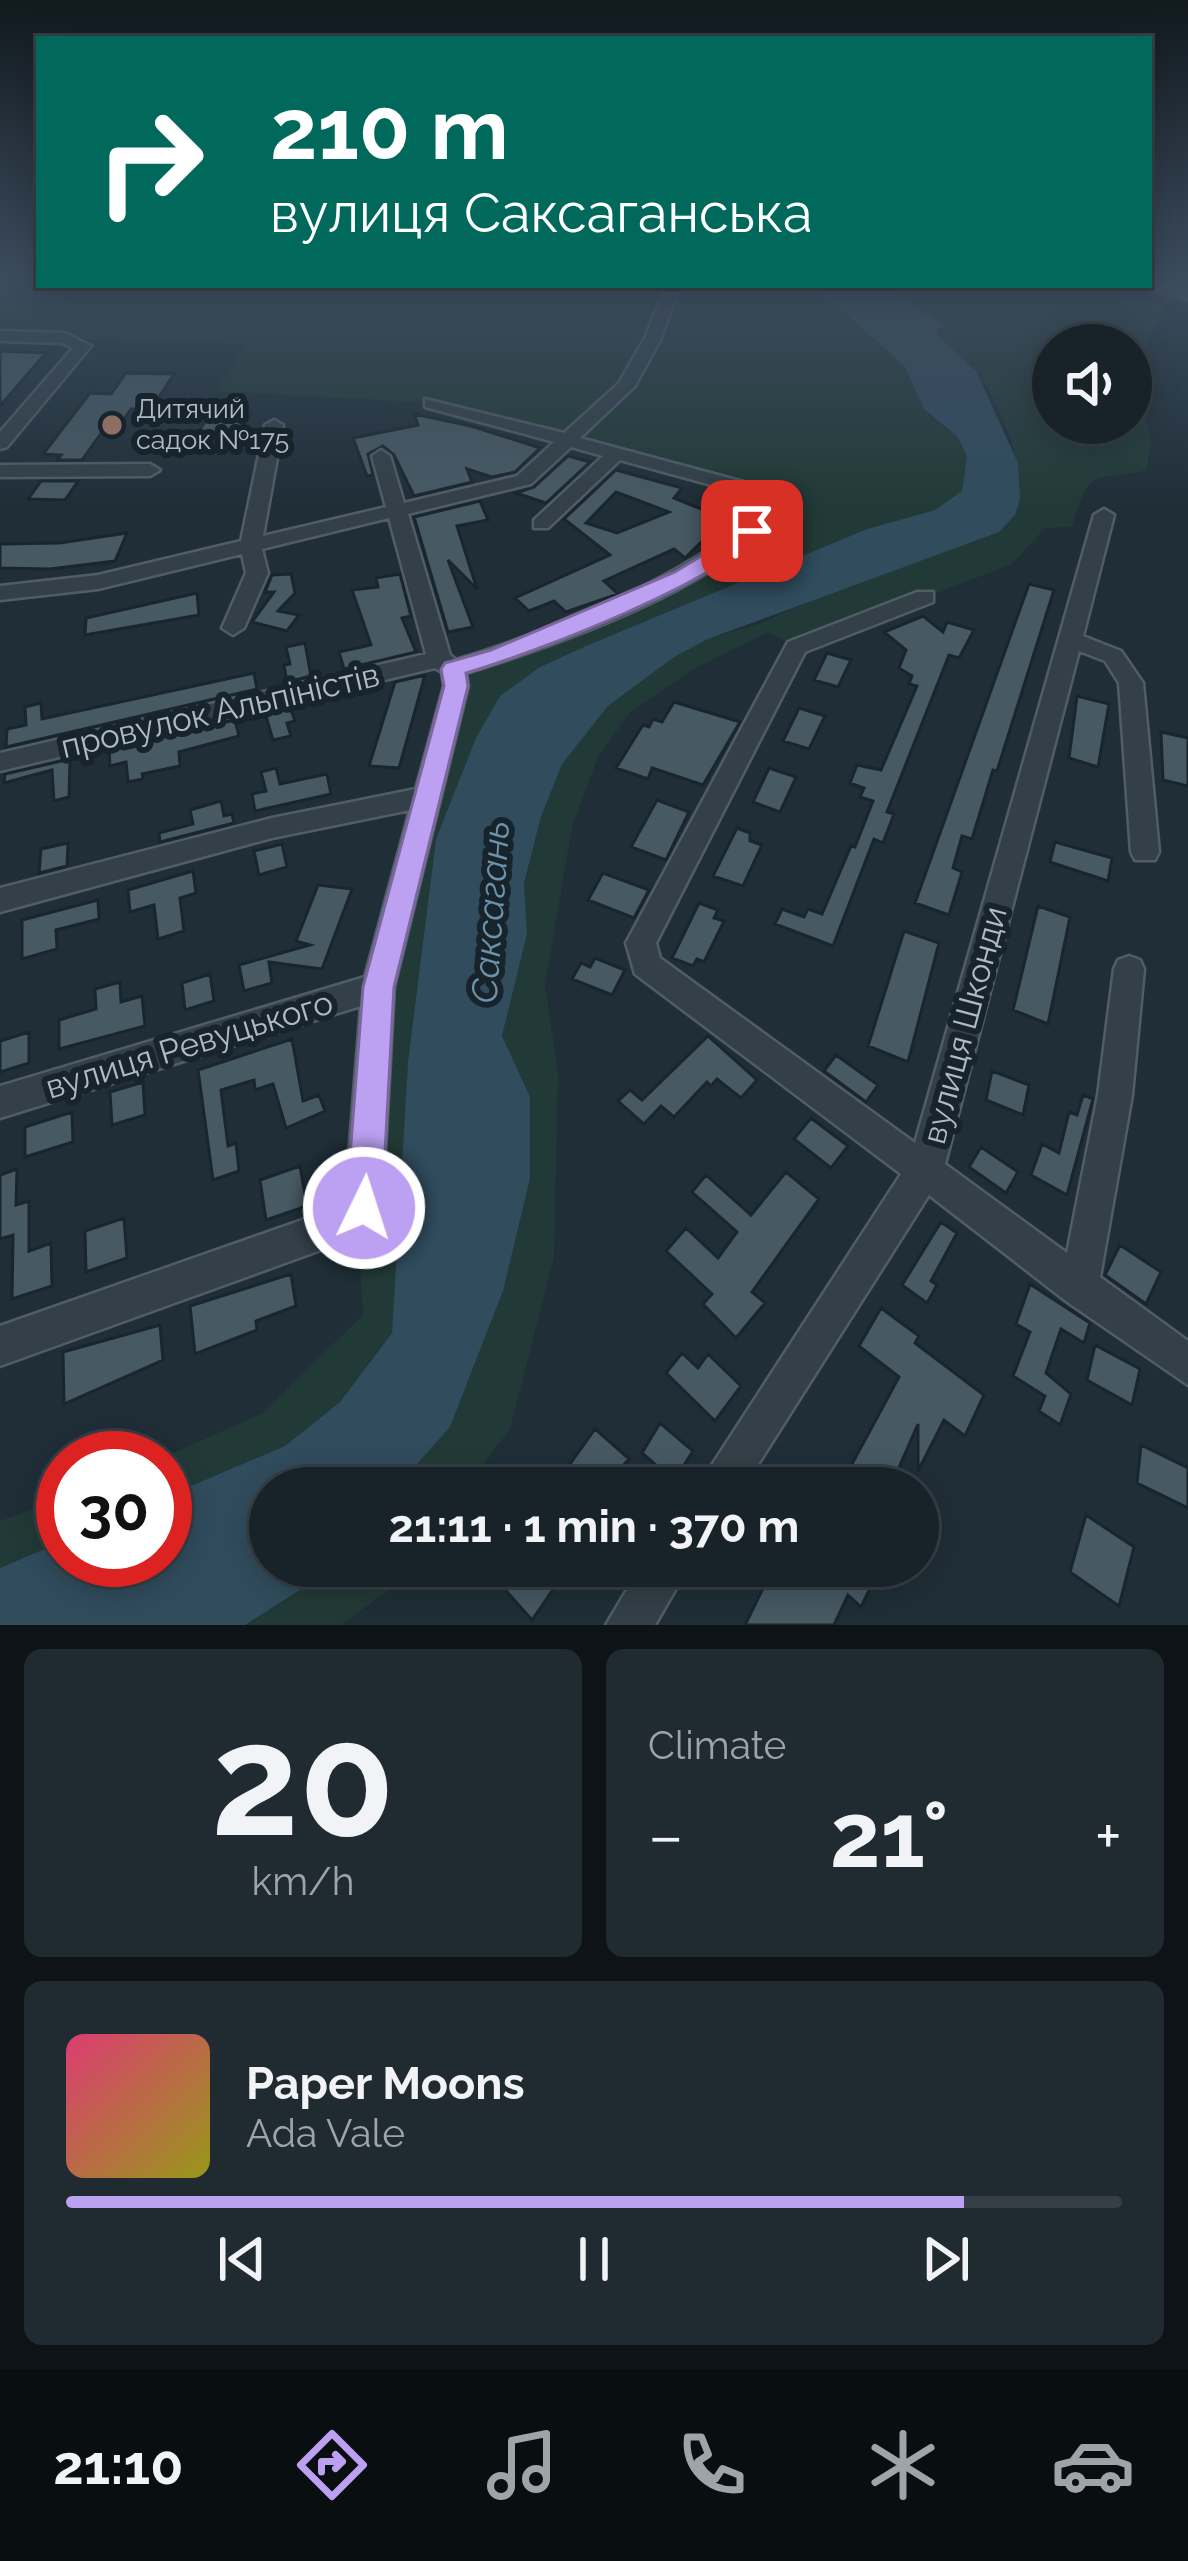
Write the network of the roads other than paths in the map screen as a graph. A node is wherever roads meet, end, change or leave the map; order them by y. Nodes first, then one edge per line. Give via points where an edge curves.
1 (67, 352) edge
2 (645, 352) edge
3 (431, 403) dead end
4 (274, 424) dead end
5 (570, 441) junction
6 (0, 443) edge
7 (616, 454) junction
8 (381, 456) dead end
9 (150, 470) dead end
10 (0, 471) edge
11 (396, 509) junction
12 (1104, 514) dead end
13 (541, 524) dead end
14 (251, 545) junction
15 (0, 593) edge
16 (925, 597) dead end
17 (233, 628) dead end
18 (1067, 638) junction
19 (446, 664) junction
20 (0, 763) edge
21 (427, 796) junction
22 (1145, 853) dead end
23 (0, 900) edge
24 (1129, 969) dead end
25 (378, 987) junction
26 (0, 1102) edge
27 (926, 1168) junction
28 (1079, 1288) junction
29 (0, 1346) edge
30 (1188, 1365) edge
31 (732, 1467) edge
32 (654, 1587) edge
33 (629, 1625) edge

1 - 6 street
2 - 5 street via 626,386
3 - 5 street
4 - 14 street
5 - 7 street
5 - 11 street via 524,480
7 - 13 street
7 - 19 street, провулок Альпіністів via 759,492 772,502 772,514 683,577 499,655
8 - 11 street
9 - 10 street
11 - 14 street
11 - 19 street
12 - 18 street, вулиця Шконди
14 - 15 street via 98,582
14 - 17 street via 257,573
16 - 27 street via 796,647 640,954
18 - 22 street via 1113,656 1131,683
18 - 27 street, вулиця Шконди
19 - 20 street, провулок Альпіністів
19 - 21 street via 456,686
21 - 23 street
21 - 25 street
24 - 28 street
25 - 26 street, вулиця Ревуцького
25 - 29 street via 357,1219
27 - 28 street
27 - 31 street, вулиця Шконди
28 - 30 street
32 - 33 street

